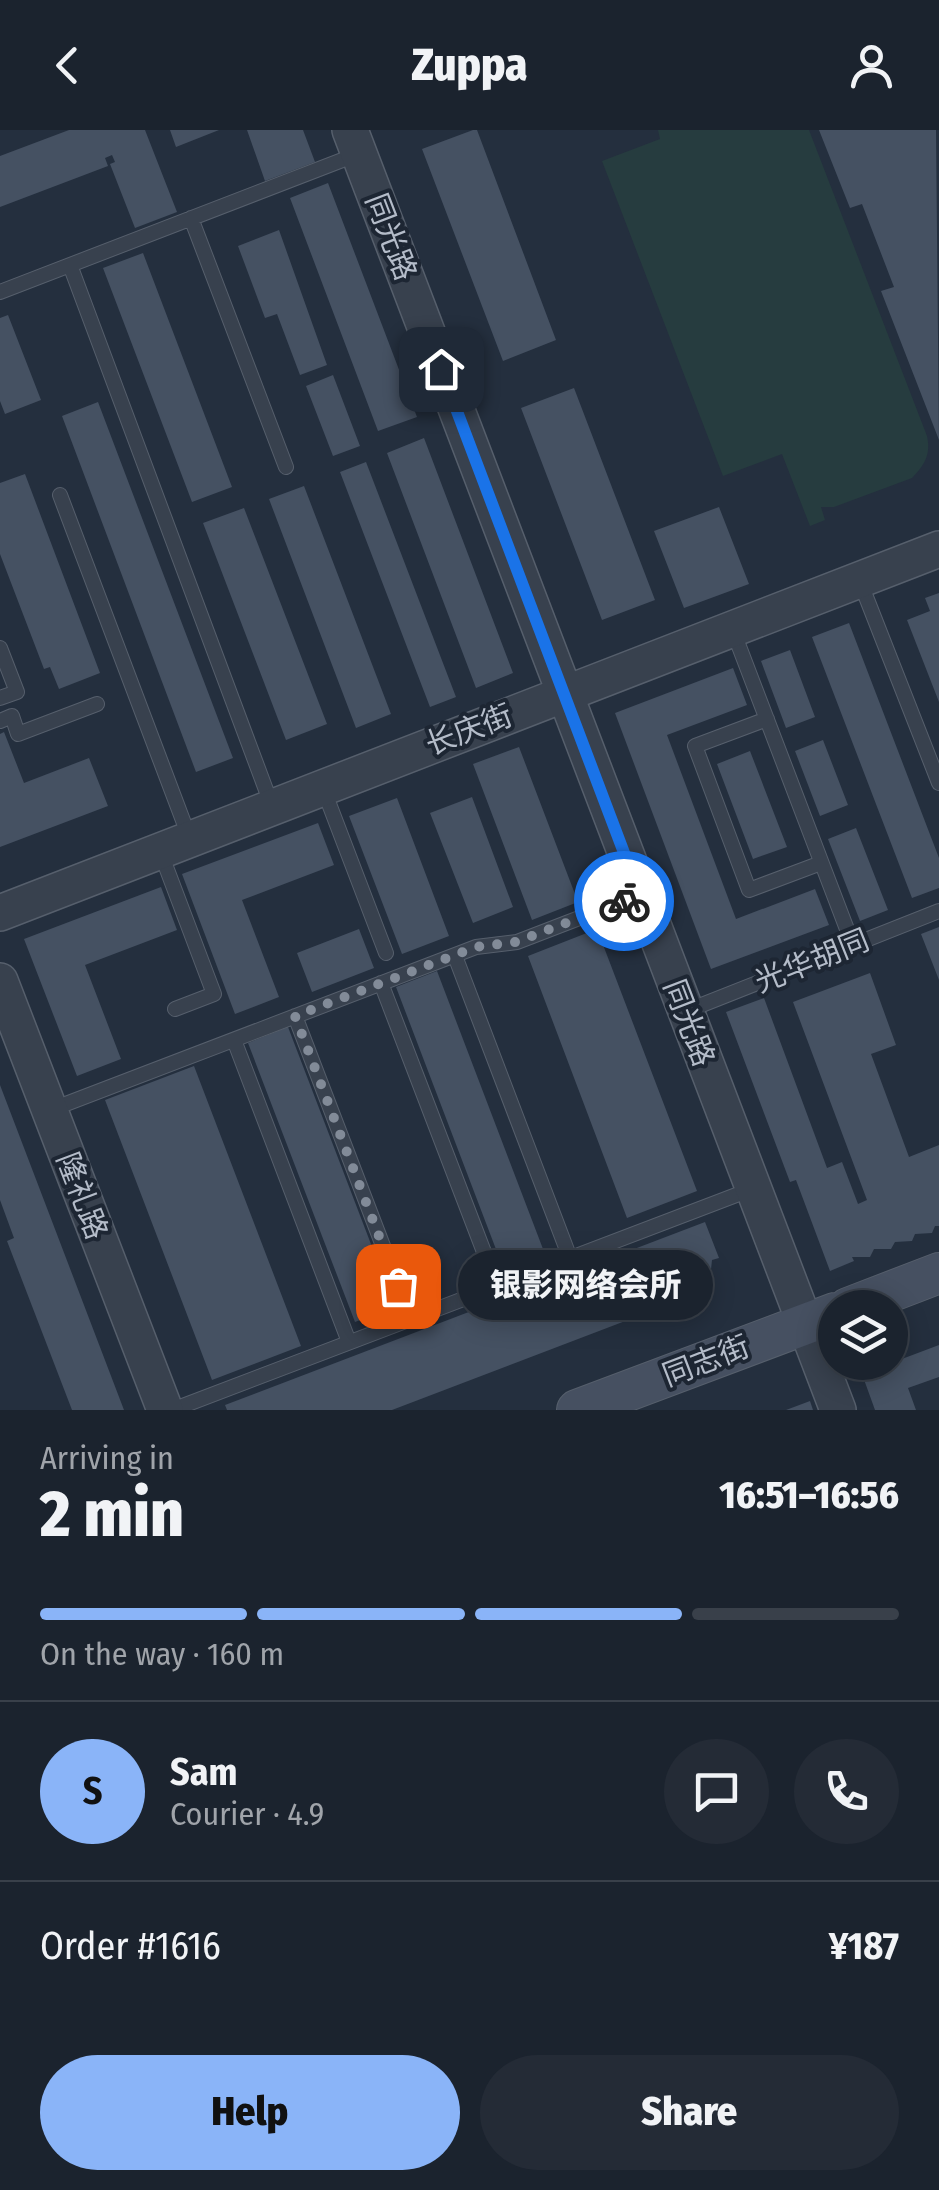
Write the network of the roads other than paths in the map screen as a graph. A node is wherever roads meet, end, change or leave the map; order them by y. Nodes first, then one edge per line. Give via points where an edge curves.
1 (354, 142) edge
2 (192, 218) junction
3 (70, 265) junction
4 (0, 292) edge
5 (286, 466) dead end
6 (60, 495) dead end
7 (939, 549) edge
8 (860, 579) junction
9 (732, 628) junction
10 (0, 648) edge
11 (564, 693) junction
12 (0, 698) edge
13 (98, 704) dead end
14 (766, 719) junction
15 (0, 721) edge
16 (939, 783) edge
17 (322, 787) junction
18 (272, 807) junction
19 (175, 845) junction
20 (822, 862) junction
21 (640, 895) junction
22 (939, 910) edge
23 (0, 913) edge
24 (853, 945) junction
25 (386, 953) dead end
26 (455, 956) junction
27 (0, 982) edge
28 (382, 984) junction
29 (174, 1009) dead end
30 (685, 1012) junction
31 (295, 1016) junction
32 (234, 1040) junction
33 (50, 1110) junction
34 (753, 1189) junction
35 (570, 1258) junction
36 (939, 1272) edge
37 (497, 1286) junction
38 (894, 1290) edge
39 (939, 1296) edge
40 (908, 1308) edge
41 (411, 1319) junction
42 (818, 1321) edge
43 (818, 1330) edge
44 (818, 1331) edge
45 (349, 1342) junction
46 (832, 1380) edge
47 (168, 1410) edge
48 (577, 1410) edge
49 (639, 1410) edge
50 (838, 1410) edge

1 - 2 lane
1 - 11 street, 同光路
2 - 3 lane
2 - 5 lane
3 - 4 lane
3 - 18 lane
6 - 19 lane
7 - 8 street, 长庆街
8 - 9 street, 长庆街
8 - 16 lane
9 - 11 street, 长庆街
9 - 14 lane
10 - 12 lane via 16,692
11 - 17 street, 长庆街
11 - 21 street, 同光路
13 - 15 lane via 18,734 12,716
14 - 20 lane
14 - 20 lane via 695,746 750,890
17 - 18 street, 长庆街
17 - 25 lane
18 - 19 street, 长庆街
19 - 23 street, 长庆街
19 - 29 lane via 214,994
20 - 24 lane
21 - 26 lane via 516,942
21 - 30 street, 同光路
22 - 24 lane, 光华胡同
24 - 30 lane, 光华胡同
26 - 28 lane
26 - 35 lane
27 - 33 street, 隆礼路
28 - 31 lane
28 - 37 lane
30 - 34 street, 同光路
31 - 32 lane
31 - 41 lane
32 - 33 lane
32 - 45 lane
33 - 47 street, 隆礼路
34 - 35 lane
34 - 42 street, 同光路
35 - 37 lane
36 - 38 main road
37 - 41 lane
39 - 40 main road
41 - 45 lane
43 - 48 main road, 同志街
44 - 49 main road, 同志街
45 - 47 lane
46 - 50 street, 同光路

